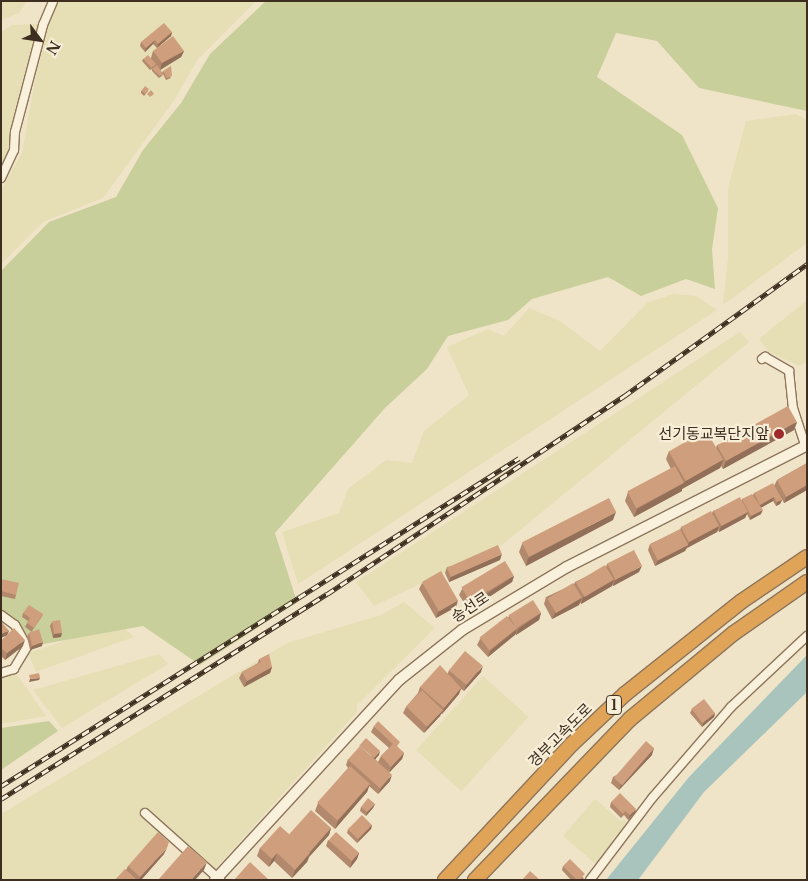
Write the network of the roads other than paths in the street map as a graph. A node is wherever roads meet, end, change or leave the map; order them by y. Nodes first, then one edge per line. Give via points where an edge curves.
1 (53, 1) edge
2 (1, 178) edge
3 (762, 359) dead end
4 (806, 446) edge
5 (807, 557) edge
6 (807, 582) edge
7 (1, 615) edge
8 (807, 636) edge
9 (1, 673) edge
10 (145, 813) dead end
11 (218, 879) edge
12 (445, 880) edge
13 (475, 880) edge
14 (590, 880) edge

1 - 2 street via 43,25 15,132 14,150
3 - 4 street via 765,357 789,371 793,408
4 - 11 main road, 송선로 via 567,567 462,630 399,680
5 - 12 highway, 경부고속도로 / 1 via 735,606 625,694 572,744
6 - 13 highway, 1 via 734,633 630,720
7 - 9 street via 15,625 27,647 14,668
8 - 14 street via 730,707 653,797
10 - 11 street

